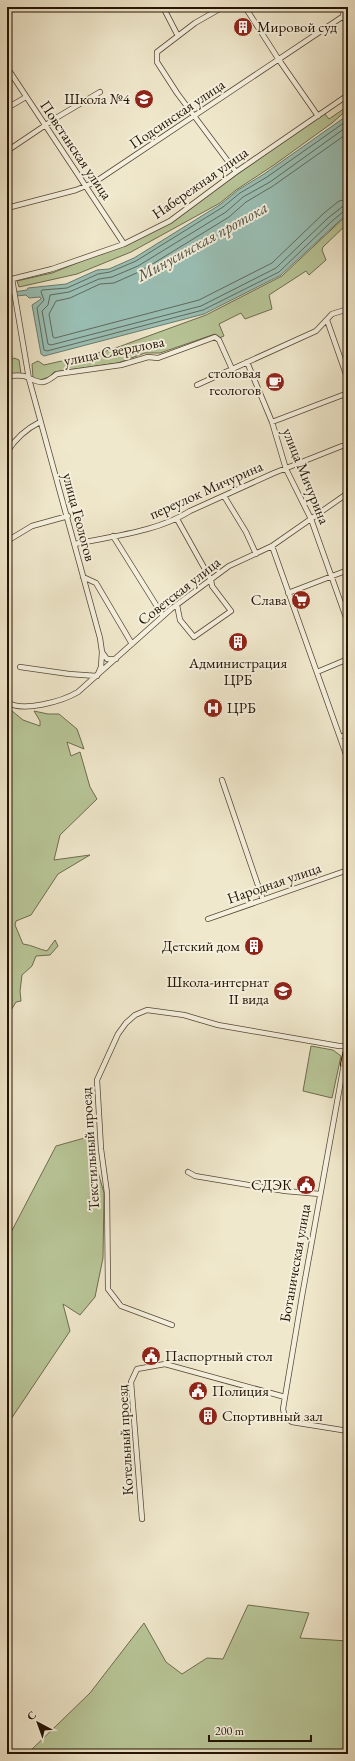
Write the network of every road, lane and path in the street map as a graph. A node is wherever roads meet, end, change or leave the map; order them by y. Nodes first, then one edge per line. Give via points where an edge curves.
1 (163, 7) edge
2 (223, 7) edge
3 (245, 7) edge
4 (344, 7) edge
5 (346, 15) edge
6 (348, 23) edge
7 (178, 36) junction
8 (279, 60) junction
9 (8, 69) dead end
10 (100, 92) dead end
11 (348, 95) edge
12 (26, 97) junction
13 (7, 108) edge
14 (195, 116) junction
15 (318, 116) junction
16 (45, 125) junction
17 (7, 151) edge
18 (236, 172) junction
19 (87, 186) junction
20 (7, 208) edge
21 (124, 244) junction
22 (10, 279) edge
23 (348, 309) edge
24 (327, 320) junction
25 (247, 362) junction
26 (232, 369) junction
27 (7, 376) edge
28 (30, 379) junction
29 (348, 380) edge
30 (198, 385) dead end
31 (348, 393) edge
32 (40, 422) junction
33 (272, 422) junction
34 (342, 446) dead end
35 (7, 452) edge
36 (286, 469) junction
37 (346, 494) edge
38 (224, 496) junction
39 (348, 503) edge
40 (68, 516) junction
41 (177, 519) junction
42 (311, 519) junction
43 (112, 536) junction
44 (7, 541) edge
45 (75, 544) junction
46 (272, 546) junction
47 (256, 554) junction
48 (348, 570) edge
49 (332, 576) junction
50 (83, 577) junction
51 (211, 580) junction
52 (288, 593) junction
53 (177, 605) junction
54 (163, 616) junction
55 (348, 622) edge
56 (132, 644) junction
57 (102, 652) junction
58 (116, 659) junction
59 (348, 660) edge
60 (20, 667) dead end
61 (317, 672) junction
62 (97, 676) junction
63 (7, 702) edge
64 (348, 734) edge
65 (340, 737) junction
66 (348, 760) edge
67 (222, 780) dead end
68 (348, 870) edge
69 (263, 900) junction
70 (208, 919) dead end
71 (348, 1045) edge
72 (346, 1065) edge
73 (188, 1172) dead end
74 (320, 1194) junction
75 (172, 1325) dead end
76 (285, 1397) junction
77 (348, 1431) edge
78 (142, 1519) dead end

1 - 7 street
2 - 7 street via 194,23
3 - 8 street
4 - 5 street
5 - 6 street
5 - 8 street, Подсинская улица
7 - 14 street via 157,52 157,62
8 - 14 street, Подсинская улица
8 - 15 street
9 - 12 street, Повстанская улица
10 - 16 street
11 - 15 street, Набережная улица
12 - 13 street
12 - 16 street, Повстанская улица
14 - 18 street
14 - 19 street, Подсинская улица
15 - 18 street, Набережная улица
16 - 17 street
16 - 19 street, Повстанская улица
18 - 21 street, Набережная улица via 170,221
19 - 20 street, Подсинская улица
19 - 21 street, Повстанская улица
21 - 22 street, Набережная улица
22 - 28 street, улица Геологов via 14,285
23 - 24 street via 332,314
24 - 25 street via 316,331
24 - 29 street
25 - 26 street
25 - 33 street, улица Мичурина
26 - 28 street, улица Свердлова via 219,340 215,337 158,358 148,357 121,365 57,374 49,381 38,383
26 - 30 street
27 - 28 street, улица Свердлова via 23,376
28 - 32 street, улица Геологов
31 - 33 street
32 - 35 street via 29,428
32 - 40 street, улица Геологов
33 - 36 street, улица Мичурина
34 - 36 street, переулок Мичурина
36 - 38 street, переулок Мичурина
36 - 42 street, улица Мичурина
37 - 39 street
37 - 42 street, Советская улица
38 - 41 street, переулок Мичурина
38 - 47 street
40 - 44 street via 32,526
40 - 45 street, улица Геологов
41 - 43 street, переулок Мичурина via 140,531
41 - 51 street
42 - 46 street, Советская улица
42 - 49 street, улица Мичурина
43 - 45 street, переулок Мичурина
43 - 54 street
45 - 50 street, улица Геологов
46 - 47 street, Советская улица
46 - 52 street
47 - 51 street, Советская улица via 229,566
48 - 49 street
49 - 52 street
49 - 55 street, улица Мичурина
50 - 56 street via 96,583
50 - 57 street, улица Геологов
51 - 53 street, Советская улица
51 - 53 street via 212,586 231,611 194,637 180,620
52 - 61 street
53 - 54 street, Советская улица
54 - 56 street, Советская улица
56 - 58 street, Советская улица
57 - 58 street via 107,659
57 - 62 street, улица Геологов via 101,667
58 - 62 street, Советская улица
59 - 61 street
60 - 62 street
61 - 65 street
62 - 63 street, Советская улица via 68,698 23,708
64 - 65 street
65 - 66 street
67 - 69 street
68 - 69 street, Народная улица
69 - 70 street, Народная улица
71 - 72 main road, Ботаническая улица
71 - 75 street, Текстильный проезд via 332,1045 147,1010 135,1015 118,1034 97,1080 101,1149 107,1193 108,1289 121,1306
72 - 74 street, Ботаническая улица
73 - 74 street via 195,1176 285,1191
74 - 76 street, Ботаническая улица
76 - 77 street, Ботаническая улица via 285,1417 292,1422
76 - 78 street, Котельный проезд via 165,1364 137,1368 131,1382

